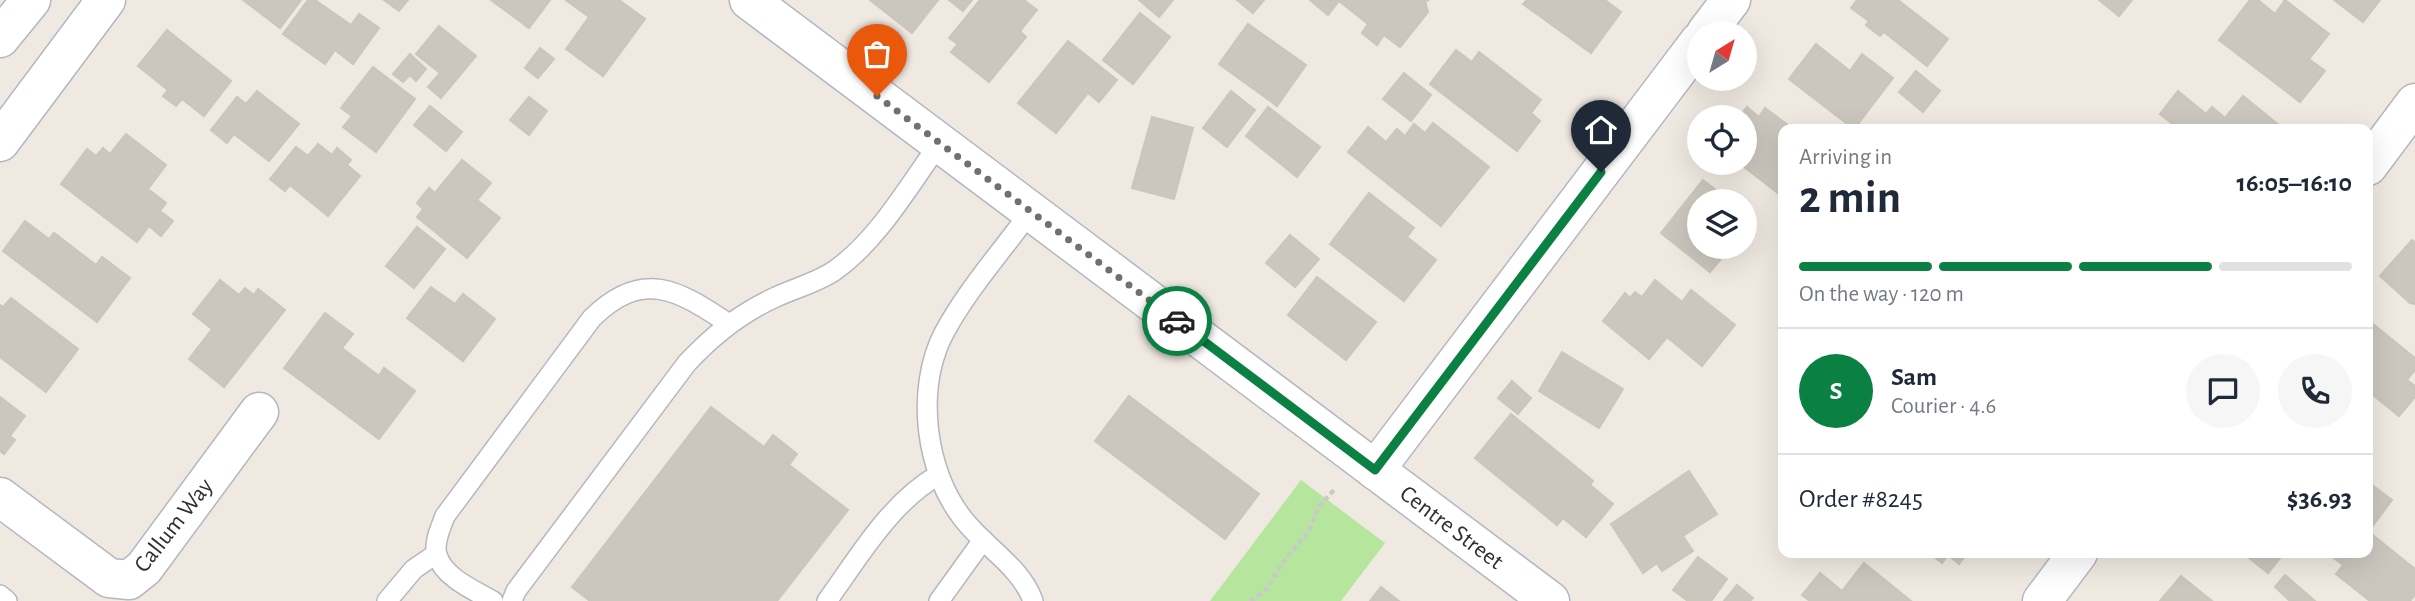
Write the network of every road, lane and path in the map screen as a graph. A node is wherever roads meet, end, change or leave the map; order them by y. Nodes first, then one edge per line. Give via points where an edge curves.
1 (31, 0) edge
2 (106, 0) edge
3 (1731, 0) edge
4 (752, 1) edge
5 (1715, 21) edge
6 (0, 38) edge
7 (1687, 58) edge
8 (2415, 103) edge
9 (0, 142) edge
10 (939, 144) junction
11 (2373, 159) edge
12 (1031, 211) junction
13 (729, 324) junction
14 (259, 412) dead end
15 (1375, 470) junction
16 (938, 475) junction
17 (1334, 491) dead end
18 (0, 497) edge
19 (983, 540) junction
20 (436, 554) junction
21 (2074, 558) edge
22 (0, 595) edge
23 (7, 601) edge
24 (387, 601) edge
25 (493, 601) edge
26 (512, 601) edge
27 (827, 601) edge
28 (939, 601) edge
29 (1033, 601) edge
30 (1250, 601) edge
31 (1550, 601) edge
32 (2042, 601) edge

1 - 6 street
2 - 9 street
3 - 5 street
4 - 10 street, Centre Street
7 - 15 street
8 - 11 street
10 - 12 street, Centre Street
10 - 13 lane via 853,256 807,286 757,306
12 - 15 street, Centre Street
12 - 16 lane via 954,315 936,351 928,419
13 - 20 lane via 674,292 650,288 609,301 445,516
13 - 26 lane via 687,363
14 - 18 street, Callum Way via 144,568 129,580 109,578
15 - 31 street, Centre Street
16 - 19 lane via 964,520
16 - 27 lane via 915,489 892,513
17 - 30 path via 1319,506 1309,531 1264,592
19 - 28 lane
19 - 29 lane via 1025,583
20 - 24 lane via 414,569
20 - 25 lane via 450,574
21 - 32 street
22 - 23 lane

